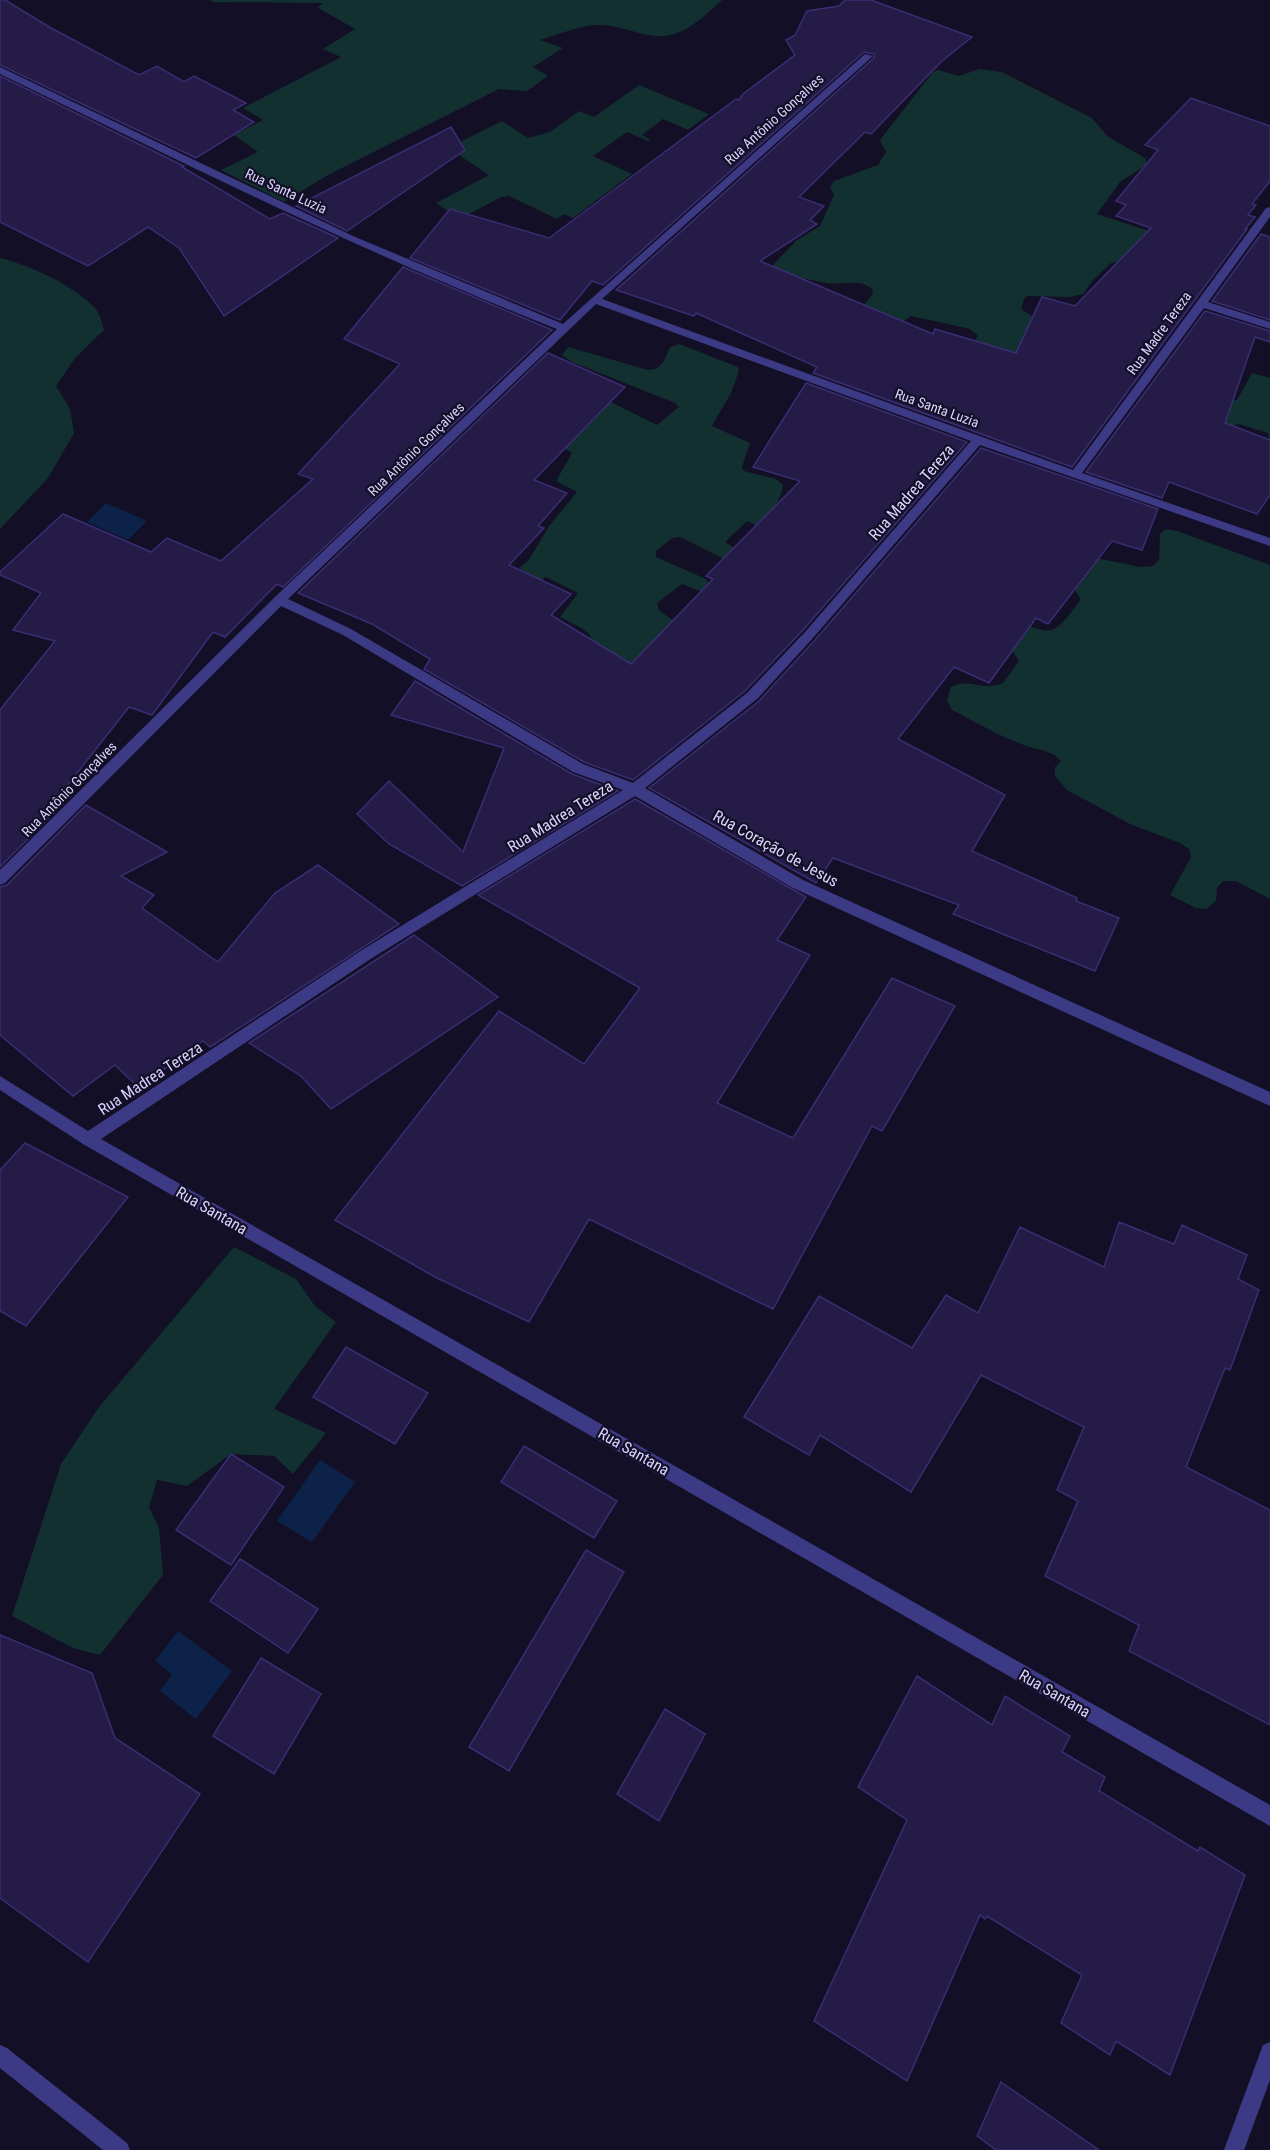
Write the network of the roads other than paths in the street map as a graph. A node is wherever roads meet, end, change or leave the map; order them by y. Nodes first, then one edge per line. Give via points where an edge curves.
1 (868, 56) dead end
2 (0, 70) edge
3 (1269, 214) edge
4 (594, 300) junction
5 (1200, 303) junction
6 (1270, 326) edge
7 (564, 328) junction
8 (980, 439) junction
9 (1075, 475) junction
10 (1270, 542) edge
11 (279, 600) junction
12 (635, 789) junction
13 (0, 879) edge
14 (0, 1082) edge
15 (1270, 1099) edge
16 (88, 1139) junction
17 (1270, 1816) edge
18 (1270, 2052) edge
19 (0, 2055) edge
20 (120, 2150) edge
21 (1234, 2150) edge

1 - 4 street, Rua Antônio Gonçalves
2 - 7 street, Rua Santa Luzia via 288,209 486,299
3 - 5 street, Rua Madre Tereza
4 - 7 street, Rua Antônio Gonçalves
4 - 8 street, Rua Santa Luzia
5 - 6 street
5 - 9 street, Rua Madre Tereza
7 - 11 street, Rua Antônio Gonçalves
8 - 9 street, Rua Santa Luzia
8 - 12 street, Rua Madrea Tereza via 752,696
9 - 10 street, Rua Santa Luzia
11 - 12 street, Rua Coração de Jesus via 347,632 578,768
11 - 13 street, Rua Antônio Gonçalves
12 - 15 street, Rua Coração de Jesus via 798,884
12 - 16 street, Rua Madrea Tereza via 367,954
14 - 16 street, Rua Santana
16 - 17 street, Rua Santana
18 - 21 street
19 - 20 street

